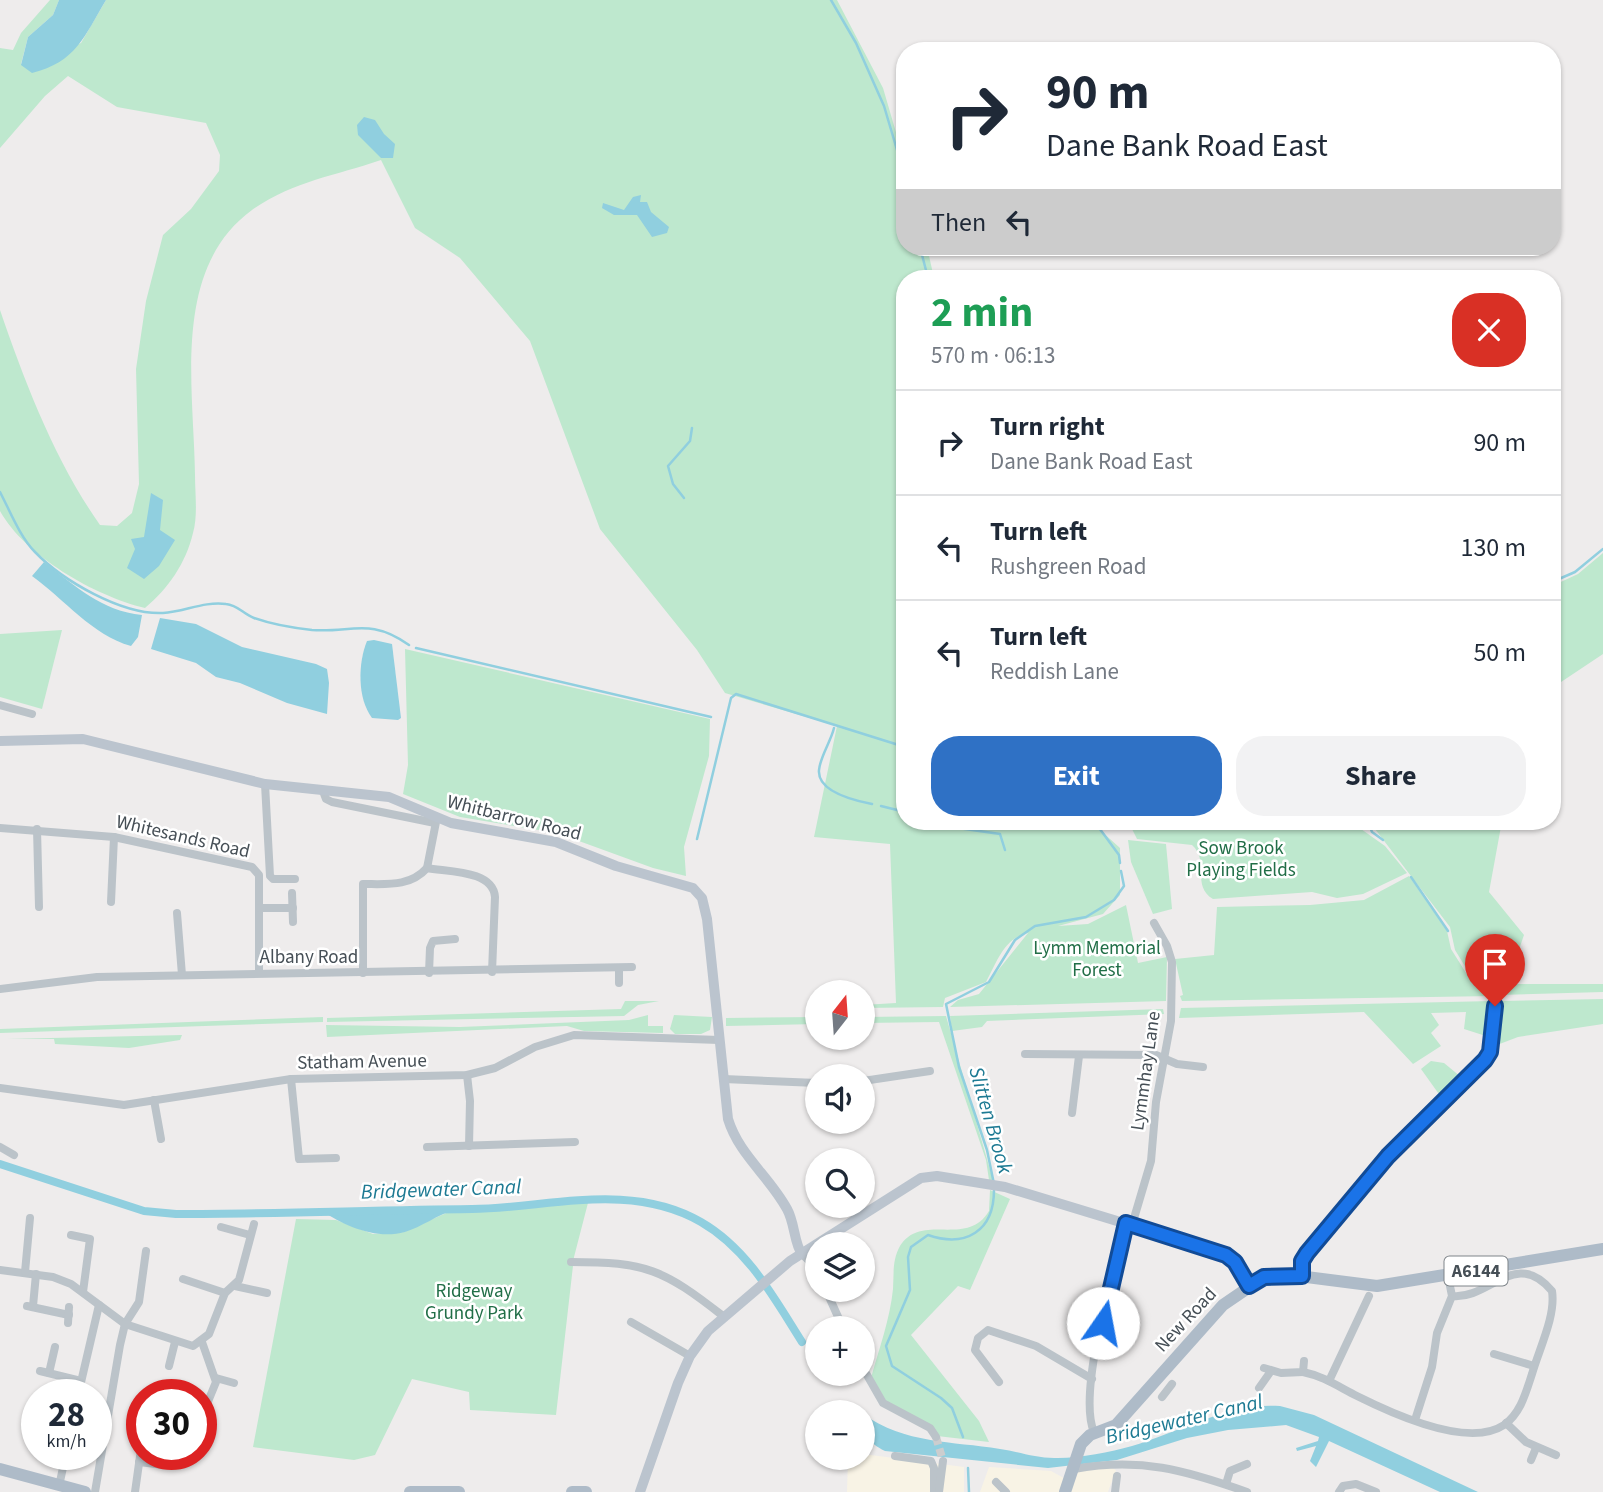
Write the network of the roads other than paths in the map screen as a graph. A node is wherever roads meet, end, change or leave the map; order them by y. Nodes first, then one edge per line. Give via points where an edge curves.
1 (0, 705) edge
2 (32, 714) dead end
3 (0, 741) edge
4 (265, 784) junction
5 (436, 820) junction
6 (0, 828) edge
7 (37, 829) junction
8 (114, 836) junction
9 (427, 868) junction
10 (295, 879) dead end
11 (292, 893) dead end
12 (111, 902) dead end
13 (39, 907) dead end
14 (259, 908) junction
15 (293, 908) junction
16 (177, 913) dead end
17 (293, 922) dead end
18 (1154, 923) dead end
19 (455, 939) dead end
20 (632, 967) dead end
21 (619, 968) junction
22 (492, 972) junction
23 (259, 973) junction
24 (363, 973) junction
25 (429, 973) junction
26 (182, 975) junction
27 (1498, 982) dead end
28 (619, 983) dead end
29 (0, 989) edge
30 (719, 1040) junction
31 (1025, 1054) dead end
32 (1080, 1056) junction
33 (1163, 1060) junction
34 (1203, 1067) dead end
35 (930, 1071) dead end
36 (467, 1075) junction
37 (291, 1079) junction
38 (724, 1079) junction
39 (875, 1079) edge
40 (805, 1082) edge
41 (0, 1088) edge
42 (154, 1100) junction
43 (1072, 1113) dead end
44 (161, 1139) dead end
45 (575, 1142) dead end
46 (469, 1146) junction
47 (0, 1147) edge
48 (427, 1147) dead end
49 (14, 1155) dead end
50 (336, 1158) dead end
51 (30, 1218) dead end
52 (254, 1224) dead end
53 (1129, 1224) junction
54 (221, 1227) dead end
55 (71, 1235) dead end
56 (250, 1235) junction
57 (1603, 1248) edge
58 (146, 1251) dead end
59 (802, 1254) junction
60 (805, 1257) edge
61 (571, 1262) dead end
62 (0, 1270) edge
63 (25, 1272) junction
64 (36, 1274) junction
65 (1302, 1276) junction
66 (1448, 1276) junction
67 (183, 1279) dead end
68 (235, 1286) junction
69 (1249, 1286) junction
70 (83, 1293) junction
71 (225, 1293) junction
72 (267, 1293) dead end
73 (1369, 1296) dead end
74 (1452, 1296) junction
75 (99, 1305) junction
76 (69, 1315) dead end
77 (723, 1316) junction
78 (631, 1322) dead end
79 (125, 1324) junction
80 (176, 1342) junction
81 (202, 1342) junction
82 (55, 1347) dead end
83 (1494, 1354) dead end
84 (690, 1356) junction
85 (1304, 1361) dead end
86 (169, 1366) dead end
87 (1534, 1366) junction
88 (1301, 1372) junction
89 (216, 1378) joint
90 (73, 1379) edge
91 (81, 1379) edge
92 (1091, 1379) junction
93 (1329, 1381) junction
94 (999, 1382) dead end
95 (234, 1383) dead end
96 (1154, 1383) junction
97 (1172, 1384) dead end
98 (873, 1386) edge
99 (1259, 1388) dead end
100 (1415, 1420) junction
101 (1506, 1423) junction
102 (1094, 1432) junction
103 (936, 1437) tunnel mouth
104 (1536, 1448) junction
105 (1556, 1455) dead end
106 (895, 1456) dead end
107 (1531, 1460) dead end
108 (943, 1461) tunnel mouth
109 (1075, 1462) junction
110 (1247, 1464) dead end
111 (0, 1469) edge
112 (62, 1470) edge
113 (138, 1470) edge
114 (1117, 1476) dead end
115 (996, 1482) dead end
116 (1226, 1484) junction
117 (59, 1486) junction
118 (85, 1492) edge
119 (94, 1492) edge
120 (135, 1492) edge
121 (410, 1492) edge
122 (459, 1492) edge
123 (572, 1492) edge
124 (586, 1492) edge
125 (640, 1492) edge
126 (934, 1492) edge
127 (939, 1492) edge
128 (1006, 1492) edge
129 (1065, 1492) edge
130 (1115, 1492) edge
131 (1247, 1492) edge
132 (1339, 1492) edge
133 (1377, 1492) edge

1 - 2 street
3 - 4 street, Whitbarrow Road via 83,739
4 - 5 street, Whitbarrow Road via 389,797
4 - 10 street via 270,876
5 - 9 street
5 - 30 street, Whitbarrow Road via 556,842 616,866 693,888 705,904
6 - 7 street, Whitesands Road
7 - 8 street, Whitesands Road
7 - 13 street
8 - 12 street
8 - 14 street, Whitesands Road via 252,867 259,876
9 - 22 street via 482,878 492,885
9 - 24 street via 404,883 363,884
11 - 15 street
14 - 15 street
14 - 23 street, Whitesands Road
15 - 17 street
16 - 26 street
18 - 33 street, Lymmhay Lane via 1172,962 1170,1035
19 - 25 street via 433,941
20 - 21 street, Albany Road
21 - 22 street, Albany Road
21 - 28 street
22 - 25 street, Albany Road
23 - 24 street, Albany Road
23 - 26 street, Albany Road
24 - 25 street, Albany Road
26 - 29 street, Albany Road via 97,977
27 - 65 street via 1490,1052 1388,1156 1307,1253
30 - 36 street, Statham Avenue via 574,1035
30 - 38 street, Whitbarrow Road
31 - 32 street
32 - 33 street via 1156,1055
32 - 43 street
33 - 34 street
33 - 53 street, Lymmhay Lane via 1152,1156
35 - 39 street
36 - 37 street, Statham Avenue
36 - 46 street
37 - 42 street, Statham Avenue
37 - 50 street via 298,1159
38 - 40 street
38 - 59 street, Whitbarrow Road via 728,1119 737,1143 782,1200
41 - 42 street, Statham Avenue via 124,1105
42 - 44 street
45 - 46 street
46 - 48 street
47 - 49 street
51 - 63 street
52 - 56 street
53 - 59 street via 994,1186 937,1176 921,1178
53 - 69 street via 1226,1255
53 - 92 street, Lymmhay Lane
54 - 56 street
55 - 70 street via 90,1239
56 - 68 street via 245,1266
57 - 66 main road, A6144
58 - 79 street via 139,1302
59 - 60 street, Whitbarrow Road
59 - 77 street
61 - 77 street via 625,1262 653,1269
62 - 63 street
63 - 64 street
64 - 70 street via 53,1277
64 - 76 street via 30,1306
65 - 66 main road, A6144 via 1377,1286
65 - 69 main road, A6144 via 1264,1277
66 - 74 street
67 - 71 street
68 - 71 street
68 - 72 street
69 - 96 main road, New Road / A6144 via 1223,1305
70 - 75 street
71 - 81 street
73 - 93 street
74 - 87 street via 1473,1296 1494,1280 1517,1273 1550,1288 1551,1310
74 - 100 street via 1437,1333
75 - 79 street
75 - 91 street
77 - 84 street
78 - 84 street
79 - 80 street
79 - 119 street
80 - 81 street via 193,1346
80 - 86 street
81 - 89 street
82 - 90 street via 44,1372
83 - 87 street
84 - 125 street
85 - 88 street
87 - 101 street via 1522,1402
88 - 93 street
88 - 99 street via 1268,1369
89 - 95 street
92 - 94 street via 1036,1346 988,1330 978,1338 975,1350
92 - 102 street, Lymmhay Lane via 1089,1413
93 - 100 street
96 - 97 street, New Road via 1164,1394
96 - 102 main road, New Road / A6144 via 1116,1425
98 - 103 street via 883,1403 930,1428
100 - 101 street via 1434,1429 1479,1432
101 - 104 street
102 - 109 main road, New Road / A6144 via 1083,1440
104 - 105 street
104 - 107 street
106 - 126 street via 933,1463
108 - 127 street
109 - 116 street via 1127,1462
109 - 129 main road, A6144
110 - 116 street via 1230,1471
111 - 117 main road
112 - 117 street
113 - 120 street
114 - 130 street
115 - 128 street
116 - 131 street
117 - 118 main road
121 - 122 main road
123 - 124 main road
132 - 133 street via 1352,1483

